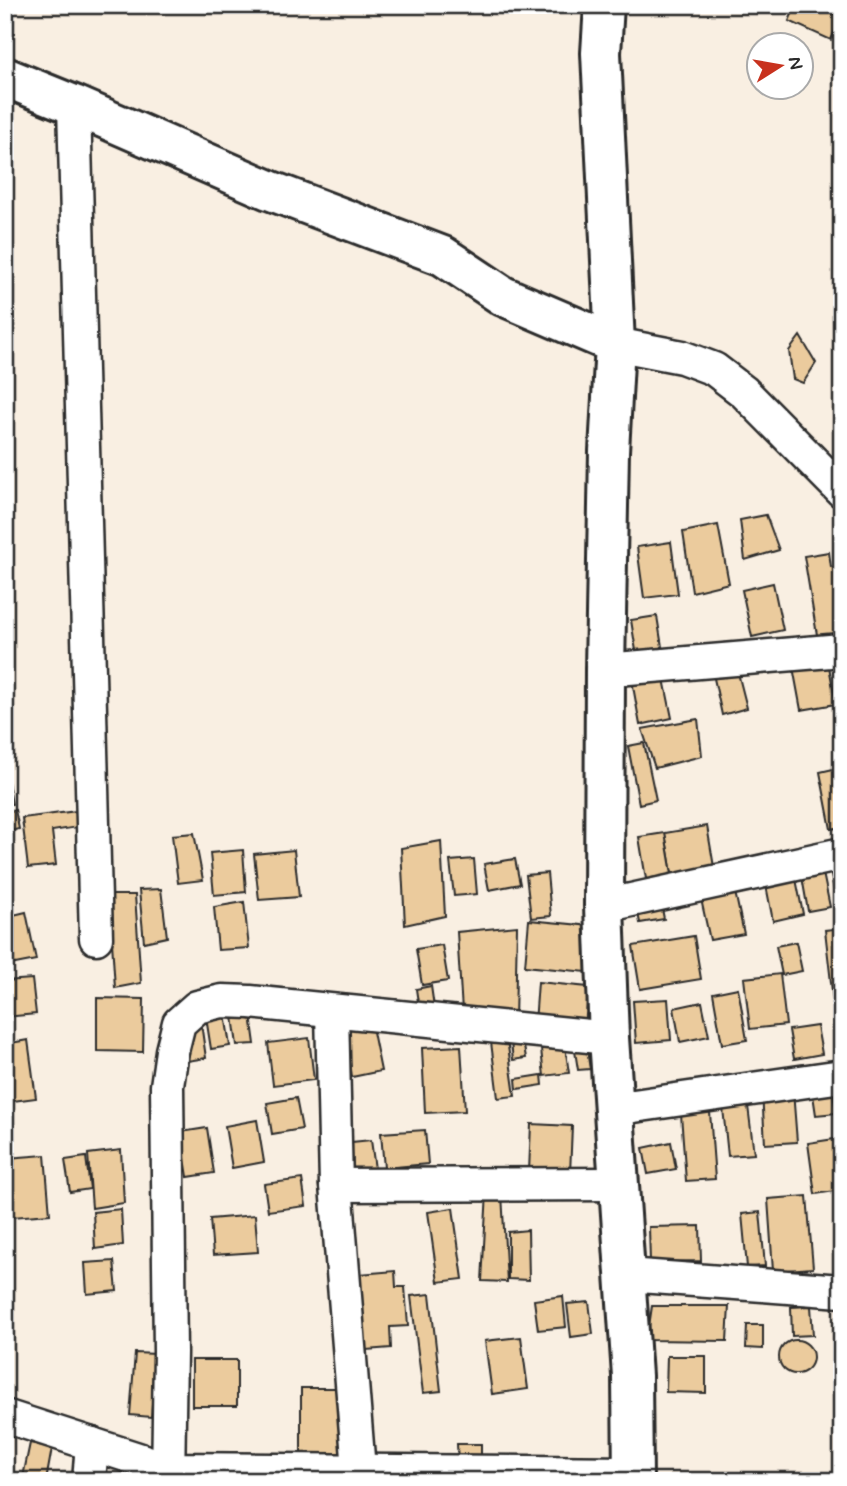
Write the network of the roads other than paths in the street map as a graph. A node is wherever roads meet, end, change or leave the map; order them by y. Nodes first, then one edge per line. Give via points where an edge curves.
1 (604, 5) edge
2 (5, 77) edge
3 (74, 105) junction
4 (615, 344) junction
5 (842, 491) edge
6 (842, 650) edge
7 (605, 670) junction
8 (842, 854) edge
9 (604, 906) junction
10 (96, 938) dead end
11 (332, 1011) junction
12 (609, 1038) junction
13 (842, 1076) edge
14 (613, 1109) junction
15 (618, 1184) junction
16 (336, 1185) junction
17 (626, 1275) junction
18 (842, 1291) edge
19 (5, 1416) edge
20 (92, 1444) junction
21 (359, 1471) junction
22 (169, 1475) edge
23 (633, 1477) edge
24 (89, 1481) edge

1 - 4 main road via 601,53
2 - 3 main road
3 - 4 main road via 269,190 443,256 503,296
3 - 10 street
4 - 5 street via 682,356 714,369 744,392
4 - 7 main road
6 - 7 street
7 - 9 main road
8 - 9 street
9 - 12 main road
11 - 12 street
11 - 16 street
11 - 22 street via 222,1000 197,1007 179,1023 167,1086
12 - 14 main road
13 - 14 street
14 - 15 main road
15 - 16 street
15 - 17 main road
16 - 21 street
17 - 18 street
17 - 23 main road
19 - 20 street
20 - 22 street
20 - 24 street
21 - 22 street
21 - 23 street

